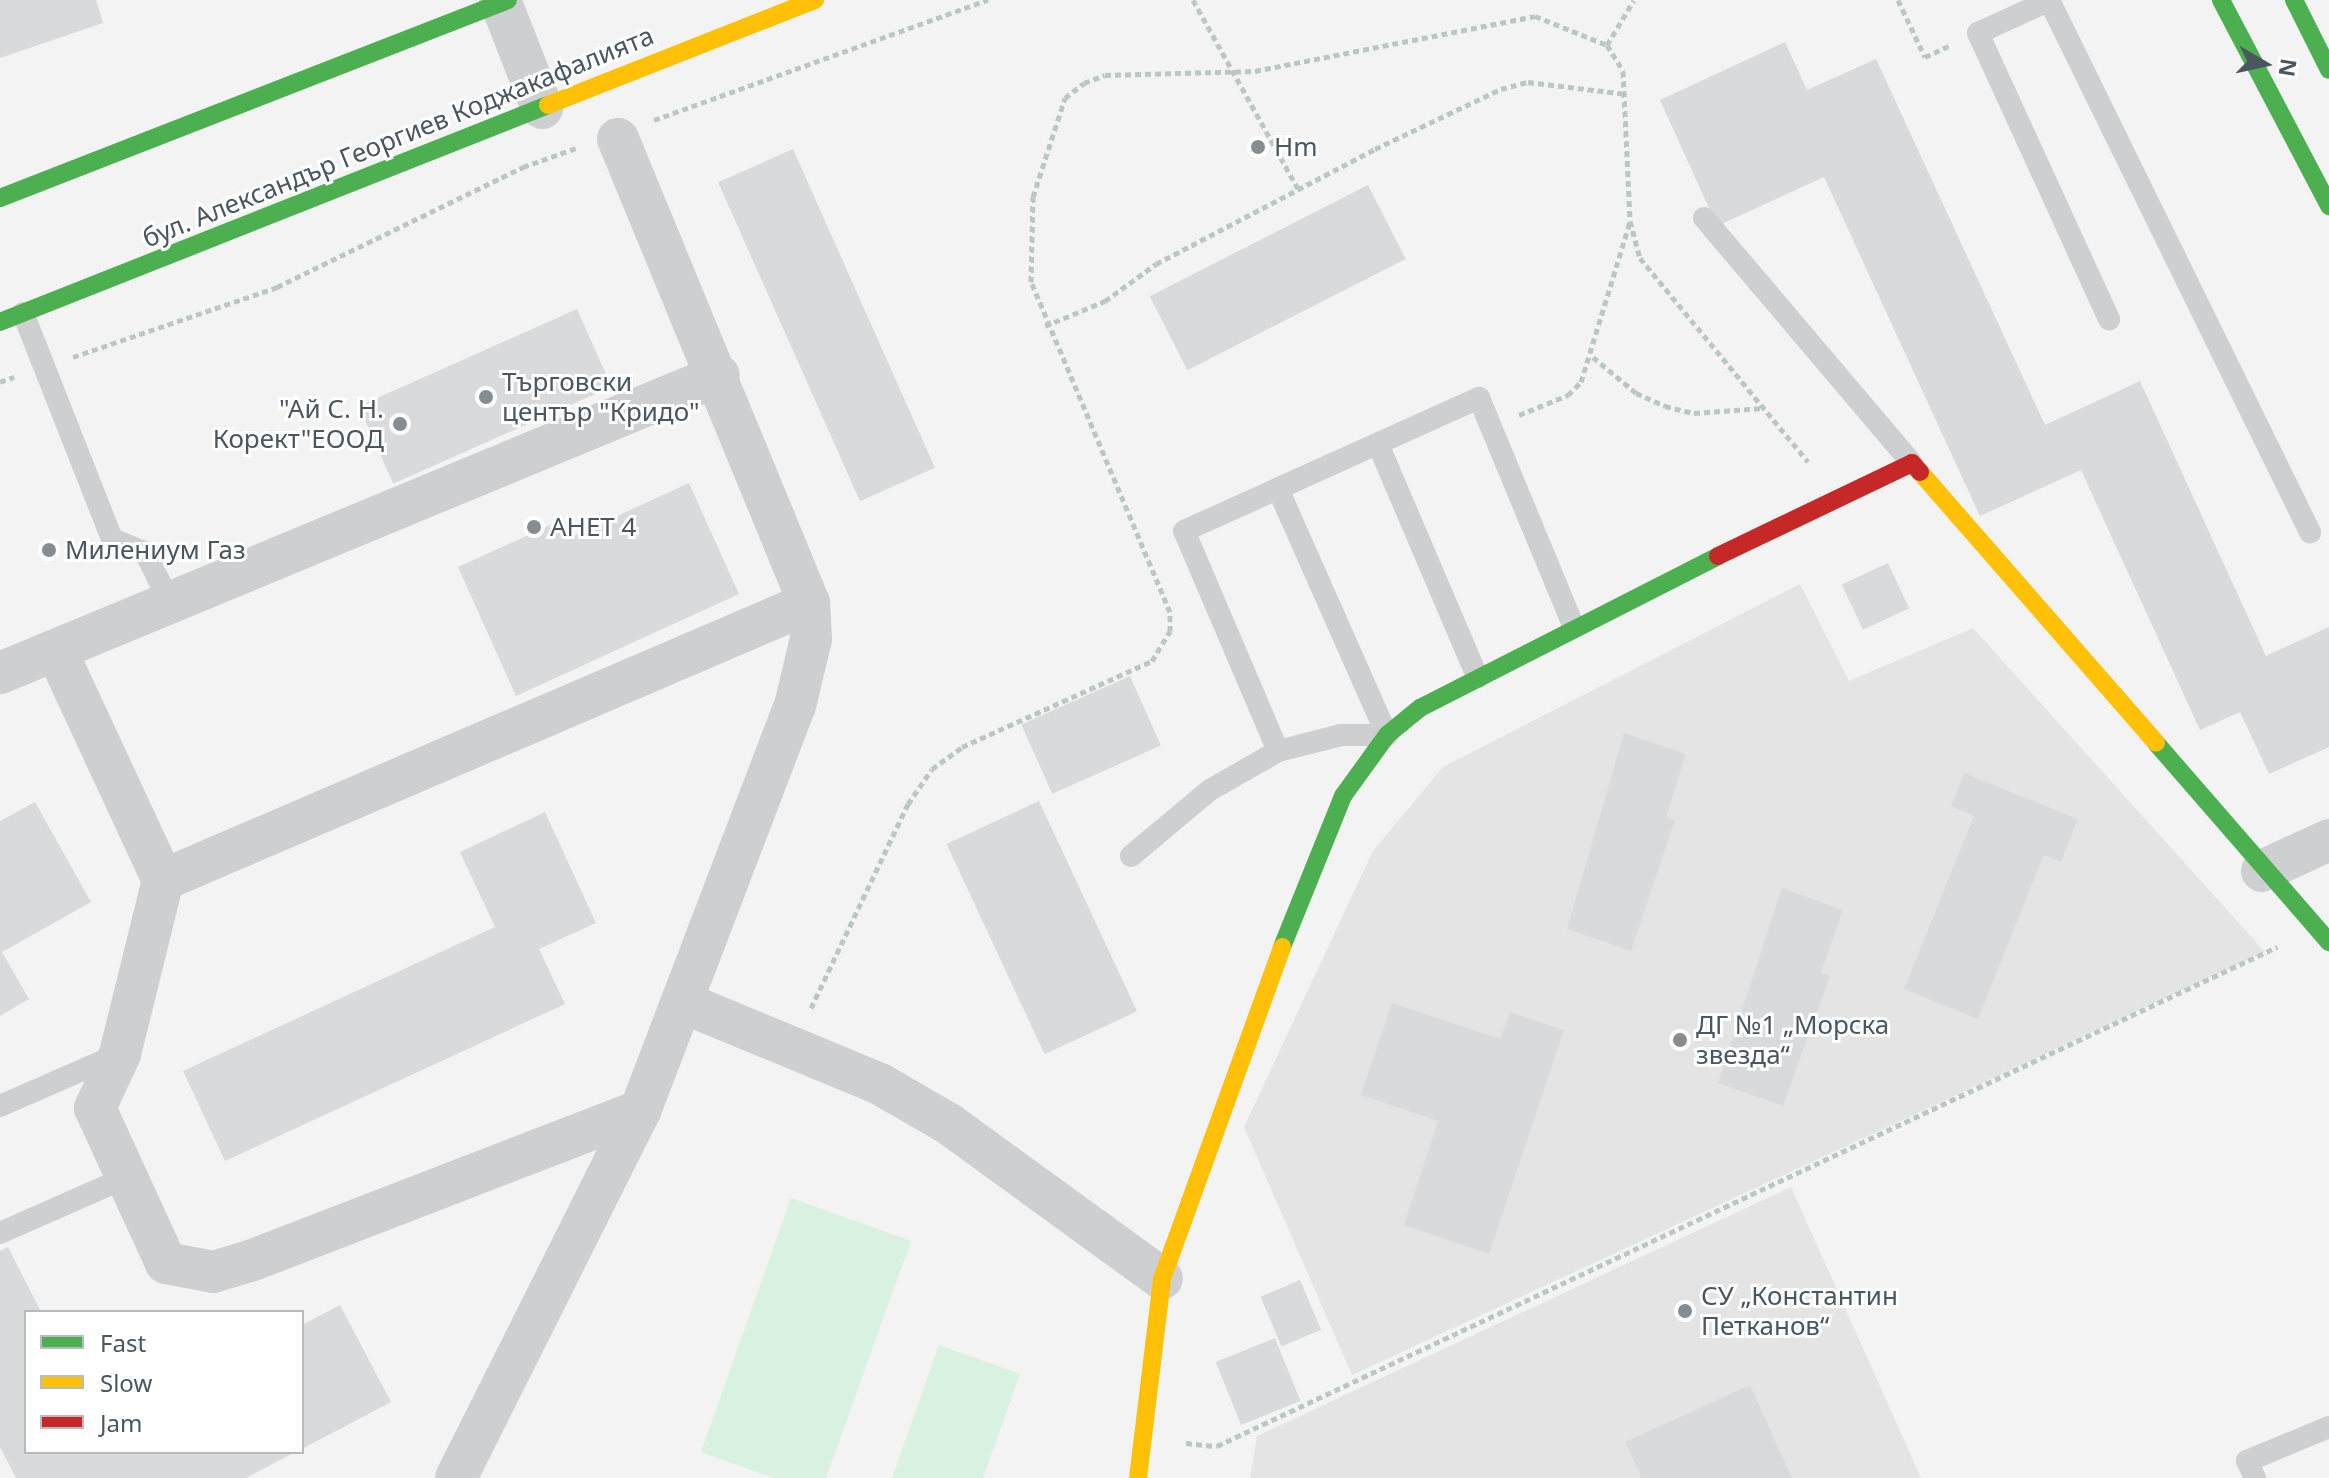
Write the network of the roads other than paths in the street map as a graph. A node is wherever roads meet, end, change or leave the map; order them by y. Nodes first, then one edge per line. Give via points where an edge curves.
1 (815, 0) edge
2 (2048, 0) edge
3 (2221, 0) edge
4 (2294, 0) edge
5 (503, 1) edge
6 (2329, 70) edge
7 (542, 108) junction
8 (618, 135) road end
9 (0, 198) edge
10 (2329, 206) edge
11 (1704, 218) dead end
12 (23, 313) junction
13 (2109, 319) dead end
14 (0, 322) edge
15 (719, 375) junction
16 (1378, 444) junction
17 (1912, 463) junction
18 (1278, 489) junction
19 (2310, 532) dead end
20 (170, 603) junction
21 (809, 603) junction
22 (1574, 627) junction
23 (57, 652) junction
24 (0, 673) edge
25 (1478, 678) junction
26 (1387, 735) junction
27 (1278, 751) junction
28 (2329, 840) edge
29 (1131, 856) dead end
30 (2262, 871) junction
31 (163, 880) junction
32 (2324, 935) edge
33 (682, 1002) junction
34 (120, 1054) junction
35 (0, 1106) edge
36 (640, 1111) junction
37 (127, 1177) junction
38 (0, 1233) edge
39 (1162, 1279) junction
40 (2329, 1427) edge
41 (456, 1478) edge
42 (1138, 1478) edge
43 (2255, 1478) edge

1 - 7 street, бул. Александър Георгиев Коджакафалията
2 - 13 lane via 1978,33
2 - 19 lane
3 - 10 street
4 - 6 street
5 - 7 street
5 - 9 street
7 - 12 street, бул. Александър Георгиев Коджакафалията
8 - 15 street
11 - 17 lane
12 - 14 street, бул. Александър Георгиев Коджакафалията
12 - 20 lane via 112,539 145,552
15 - 20 street
15 - 21 street
16 - 18 lane
16 - 22 lane via 1479,398
16 - 25 lane
17 - 22 street
17 - 30 street
18 - 26 lane
18 - 27 lane via 1184,531
20 - 23 street
21 - 31 street
21 - 33 street via 811,639 795,706
22 - 25 street
23 - 24 street
23 - 31 street
25 - 26 street
26 - 27 lane via 1341,735
26 - 39 street via 1343,796 1312,863
27 - 29 lane via 1210,790
28 - 30 street
30 - 32 street
31 - 34 street
33 - 36 street
33 - 39 street via 880,1084 949,1124
34 - 35 lane
34 - 37 street via 95,1108
36 - 37 street via 213,1272 166,1263
36 - 41 street
37 - 38 lane
39 - 42 street
40 - 43 lane via 2247,1461

